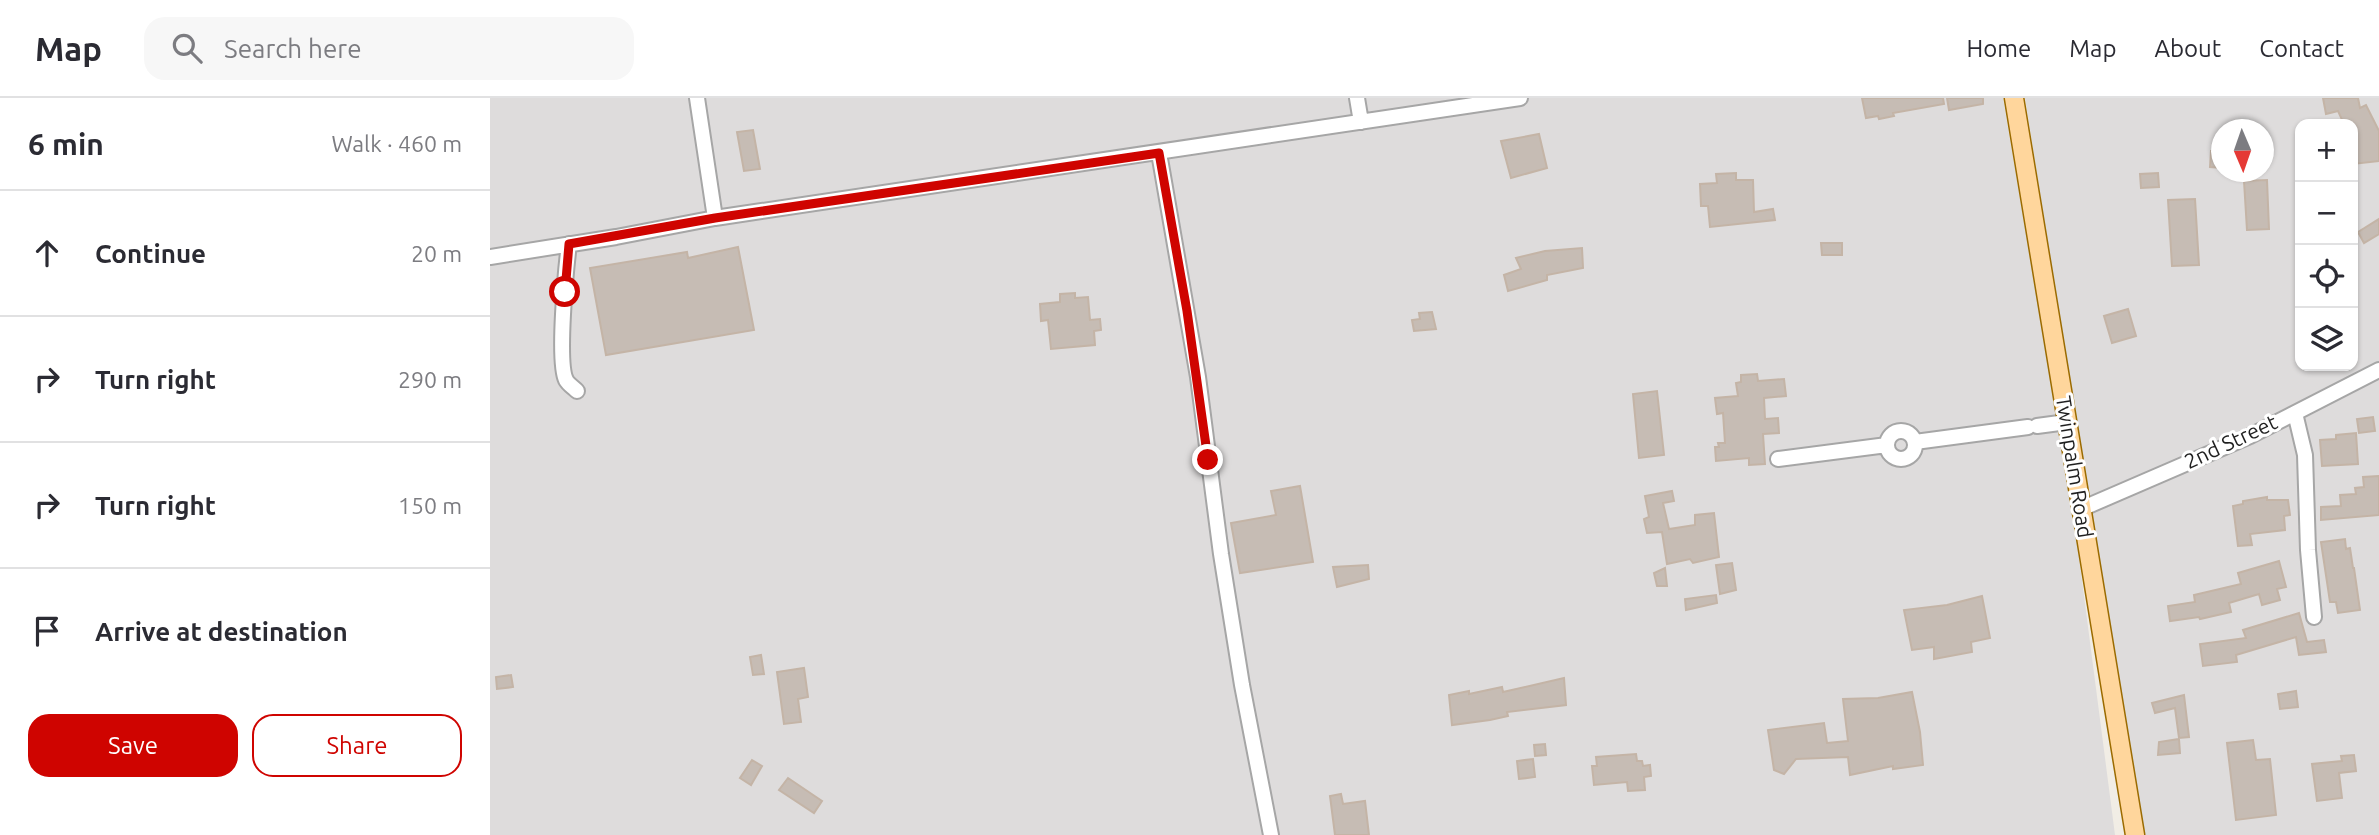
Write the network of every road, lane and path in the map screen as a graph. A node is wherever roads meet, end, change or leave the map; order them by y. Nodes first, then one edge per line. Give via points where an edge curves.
1 (697, 98) edge
2 (1357, 98) edge
3 (1520, 98) edge
4 (2014, 98) edge
5 (1361, 122) junction
6 (1159, 153) junction
7 (715, 218) junction
8 (569, 244) junction
9 (490, 257) edge
10 (2379, 370) edge
11 (578, 391) dead end
12 (2295, 413) junction
13 (2067, 422) junction
14 (1778, 459) dead end
15 (2081, 509) junction
16 (2314, 617) dead end
17 (1271, 835) edge
18 (2135, 835) edge

1 - 7 street
2 - 5 street
3 - 5 street
4 - 13 main road, Twinpalm Road
5 - 6 street
6 - 7 street
6 - 17 street via 1198,377 1242,685
7 - 8 street
8 - 9 street
8 - 11 street via 562,363 566,381
10 - 12 street, 2nd Street
12 - 15 street, 2nd Street
12 - 16 street via 2305,455
13 - 14 street via 1915,442 1911,455 1901,459 1891,454 1887,445
13 - 15 main road, Twinpalm Road
15 - 18 main road, Twinpalm Road

